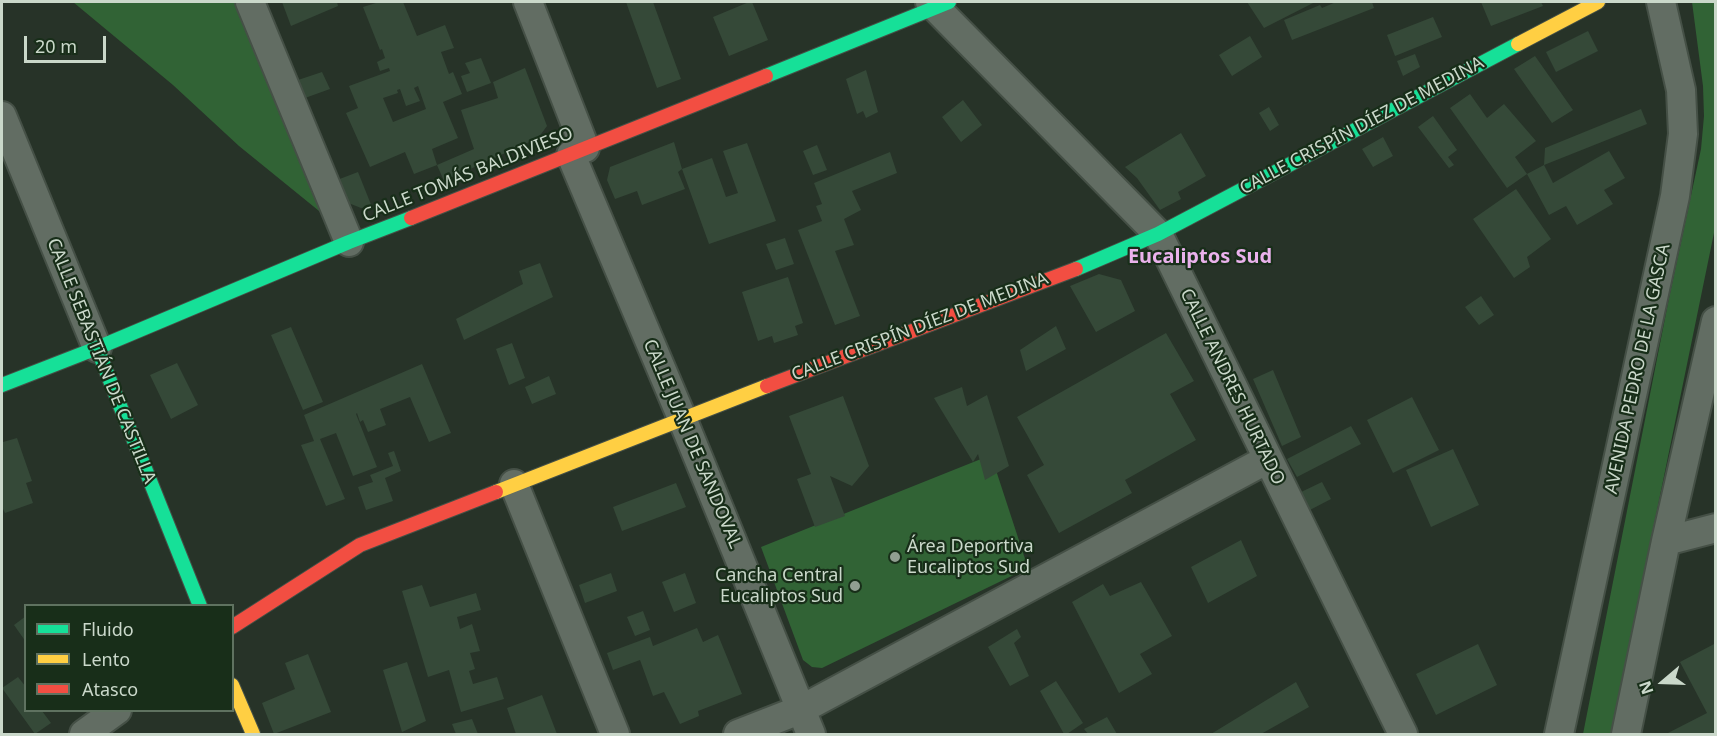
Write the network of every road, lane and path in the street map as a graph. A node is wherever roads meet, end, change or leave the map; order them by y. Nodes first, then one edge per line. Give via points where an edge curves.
1 (250, 2) edge
2 (528, 2) edge
3 (1598, 2) edge
4 (1661, 2) edge
5 (938, 3) edge
6 (2, 117) edge
7 (578, 152) junction
8 (1158, 234) junction
9 (349, 242) junction
10 (1716, 321) edge
11 (97, 348) junction
12 (2, 385) edge
13 (682, 418) junction
14 (1268, 459) junction
15 (514, 484) junction
16 (1716, 528) edge
17 (1666, 541) junction
18 (199, 604) edge
19 (234, 626) edge
20 (234, 690) edge
21 (116, 712) edge
22 (807, 722) edge
23 (84, 735) edge
24 (253, 735) edge
25 (615, 735) edge
26 (738, 735) edge
27 (1403, 735) edge
28 (1559, 735) edge
29 (1626, 735) edge

1 - 9 street
2 - 7 street, CALLE JUAN DE SANDOVAL
3 - 8 street, CALLE CRISPÍN DÍEZ DE MEDINA
4 - 28 street, AVENIDA PEDRO DE LA GASCA via 1681,90 1683,134 1675,195
5 - 7 street, CALLE TOMÁS BALDIVIESO
5 - 8 street, CALLE ANDRES HURTADO
6 - 11 street, CALLE SEBASTIÁN DE CASTILLA
7 - 9 street, CALLE TOMÁS BALDIVIESO
7 - 13 street, CALLE JUAN DE SANDOVAL
8 - 13 street, CALLE CRISPÍN DÍEZ DE MEDINA
8 - 14 street, CALLE ANDRES HURTADO
9 - 11 street, CALLE TOMÁS BALDIVIESO
10 - 17 street
11 - 12 street, CALLE TOMÁS BALDIVIESO
11 - 18 street, CALLE SEBASTIÁN DE CASTILLA
13 - 15 street, CALLE CRISPÍN DÍEZ DE MEDINA
13 - 22 street, CALLE JUAN DE SANDOVAL
14 - 22 street
14 - 27 street, CALLE ANDRES HURTADO
15 - 19 street, CALLE CRISPÍN DÍEZ DE MEDINA via 360,544
15 - 25 street
16 - 17 street
17 - 29 street
20 - 24 street
21 - 23 street
22 - 26 street

